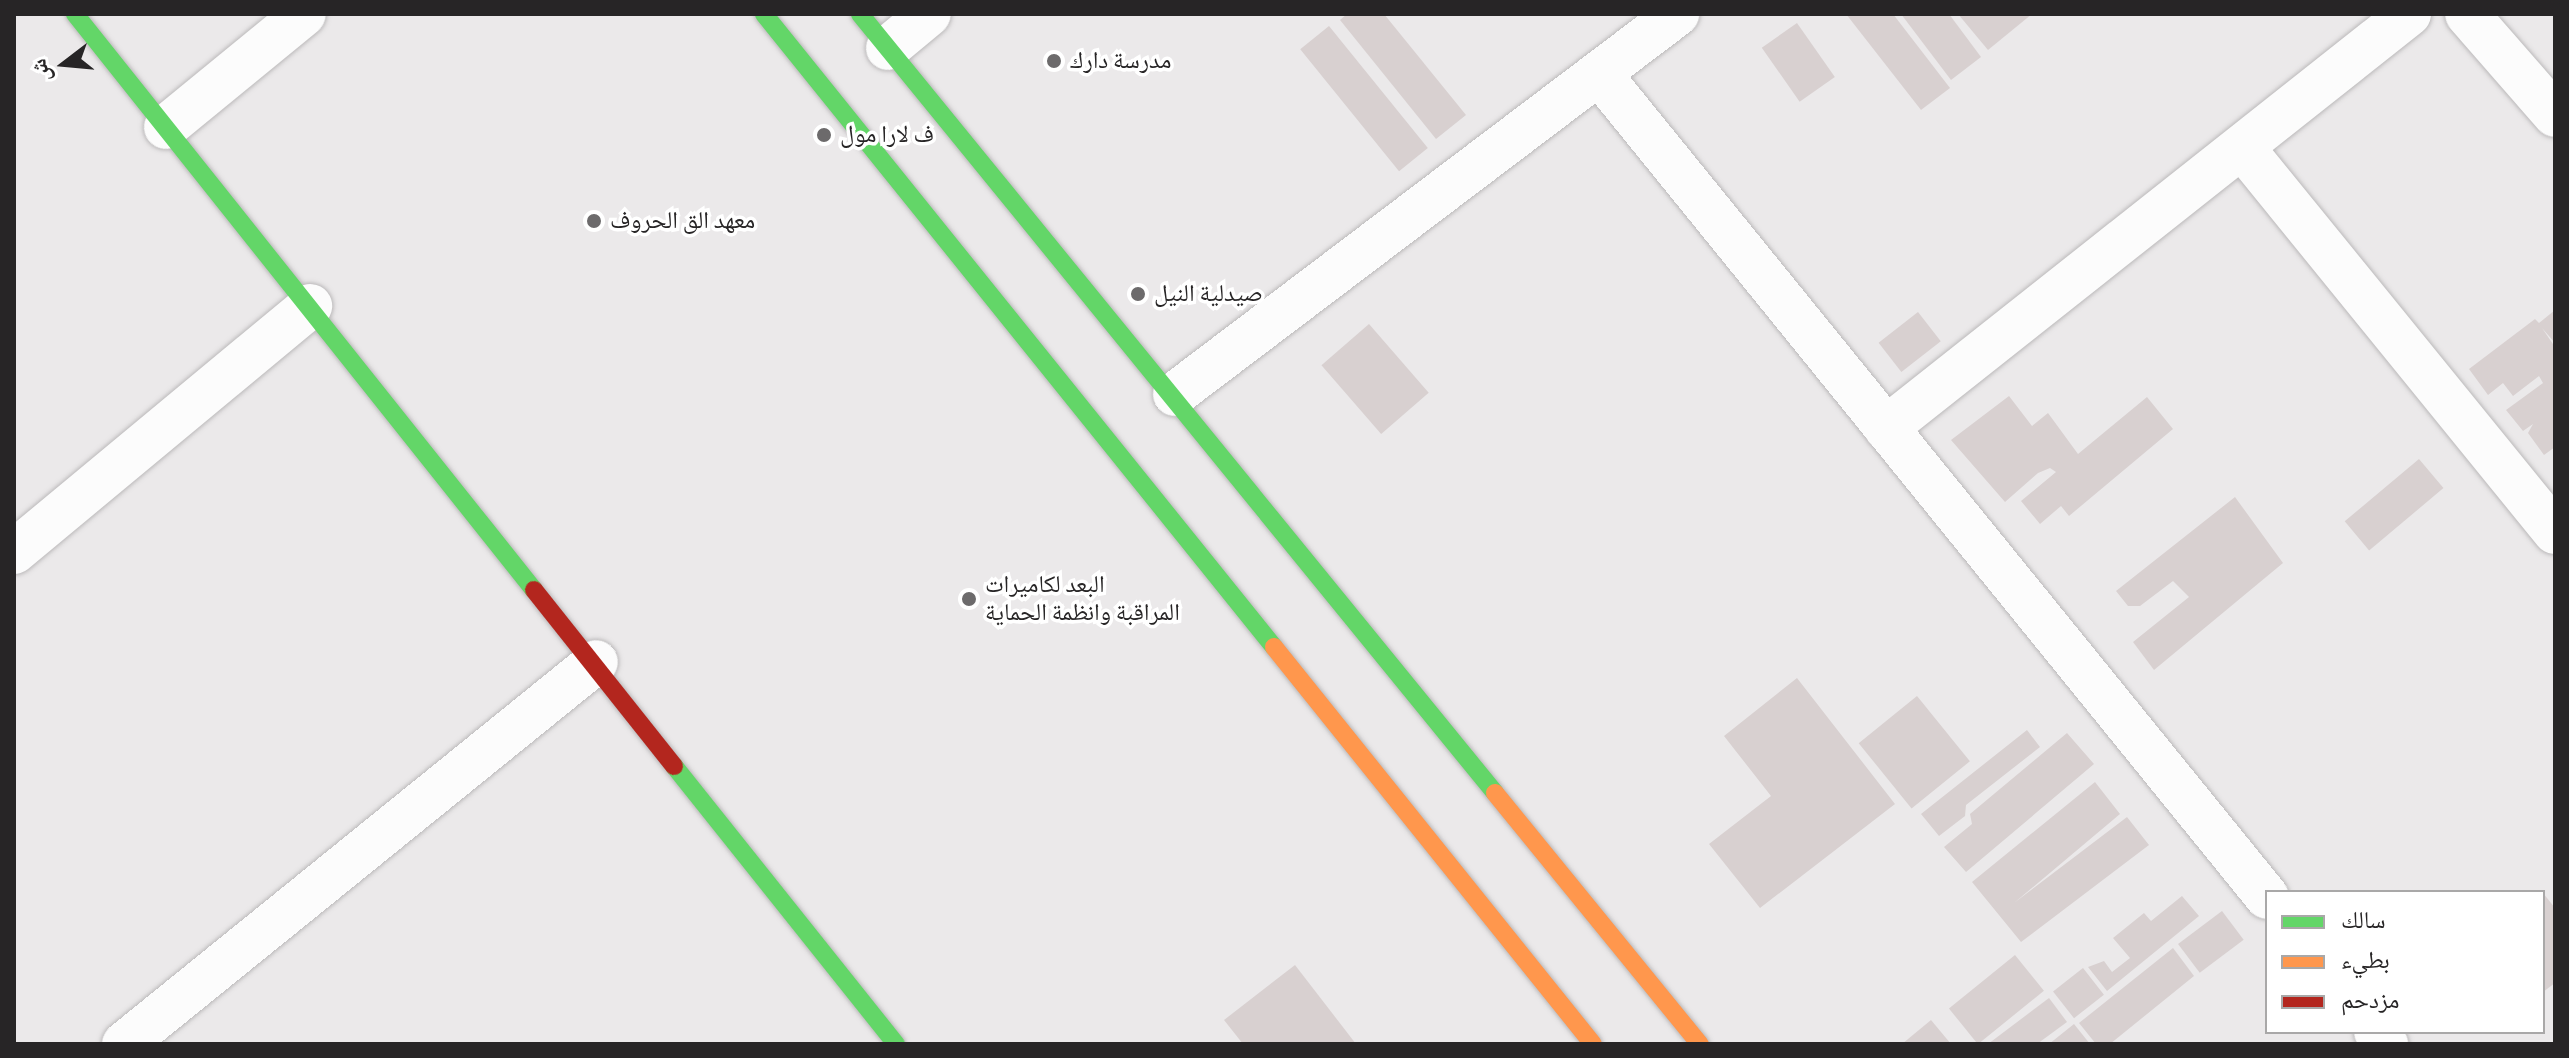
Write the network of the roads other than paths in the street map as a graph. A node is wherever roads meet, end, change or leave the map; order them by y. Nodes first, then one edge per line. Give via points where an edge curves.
1 (75, 14) edge
2 (304, 14) edge
3 (764, 14) edge
4 (860, 14) edge
5 (929, 14) edge
6 (1677, 14) edge
7 (2409, 14) edge
8 (2467, 14) edge
9 (888, 48) junction
10 (1601, 76) junction
11 (2555, 115) edge
12 (166, 127) junction
13 (2242, 147) junction
14 (310, 306) junction
15 (1175, 394) junction
16 (1886, 428) junction
17 (2555, 532) edge
18 (14, 552) edge
19 (596, 662) junction
20 (2265, 895) edge
21 (891, 1042) edge
22 (124, 1044) edge
23 (1593, 1044) edge
24 (1700, 1044) edge

1 - 12 main road
2 - 12 street
3 - 23 main road
4 - 9 main road
5 - 9 street
6 - 10 street
7 - 13 street
8 - 11 street
9 - 15 main road
10 - 15 street
10 - 16 street
12 - 14 main road
13 - 16 street
13 - 17 street
14 - 18 street
14 - 19 main road
15 - 24 main road
16 - 20 street
19 - 21 main road
19 - 22 street

